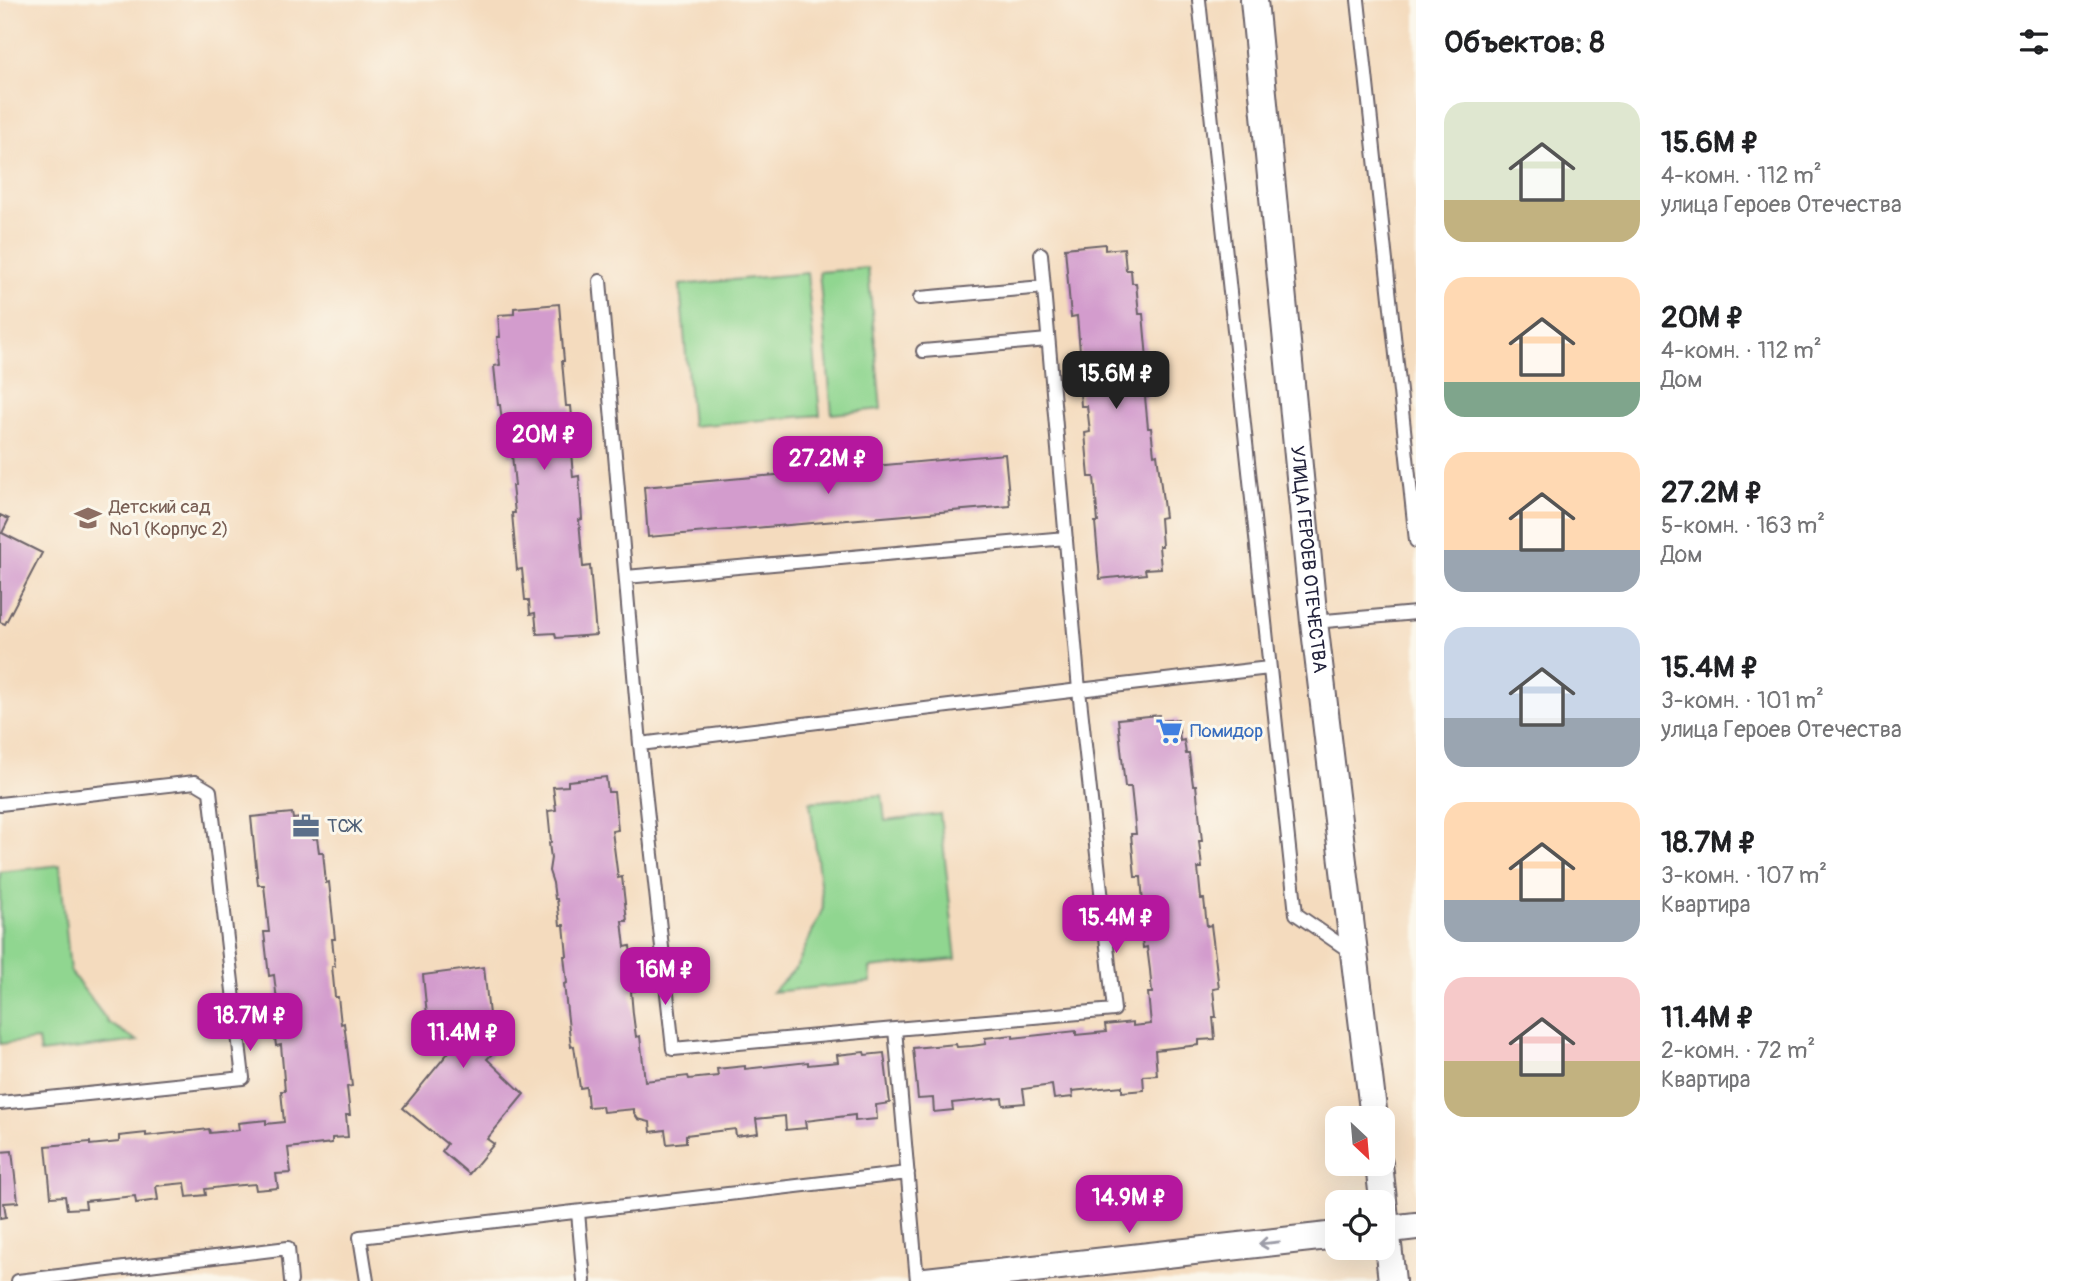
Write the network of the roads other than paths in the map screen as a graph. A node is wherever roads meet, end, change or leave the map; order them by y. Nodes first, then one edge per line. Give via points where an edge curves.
1 (1199, 0) edge
2 (1254, 0) edge
3 (1358, 0) edge
4 (1041, 254) dead end
5 (600, 281) dead end
6 (1043, 287) junction
7 (919, 298) dead end
8 (1048, 340) junction
9 (923, 351) dead end
10 (1066, 538) junction
11 (1416, 541) edge
12 (625, 577) junction
13 (1416, 613) edge
14 (1314, 622) junction
15 (1269, 668) junction
16 (1079, 690) junction
17 (640, 744) junction
18 (0, 804) edge
19 (1354, 954) junction
20 (895, 1029) junction
21 (0, 1103) edge
22 (1373, 1106) edge
23 (908, 1173) junction
24 (578, 1212) junction
25 (1416, 1226) edge
26 (1395, 1229) edge
27 (1325, 1236) edge
28 (1389, 1260) edge
29 (18, 1281) edge
30 (292, 1281) edge
31 (367, 1281) edge
32 (584, 1281) edge
33 (917, 1281) edge
34 (926, 1281) edge
35 (1392, 1281) edge

1 - 15 lane
2 - 14 street, УЛИЦА ГЕРОЕВ ОТЕЧЕСТВА
3 - 11 lane
4 - 6 lane
5 - 12 lane
6 - 7 lane
6 - 8 lane
8 - 9 lane
8 - 10 lane
10 - 12 lane
10 - 16 lane
12 - 17 lane
13 - 14 lane
14 - 19 street, УЛИЦА ГЕРОЕВ ОТЕЧЕСТВА
15 - 16 lane
15 - 19 lane via 1296,914
16 - 17 lane
16 - 20 lane via 1114,1010
17 - 20 lane via 673,1049
18 - 21 lane via 195,782 210,792 243,1078
19 - 22 street, УЛИЦА ГЕРОЕВ ОТЕЧЕСТВА
20 - 23 lane
23 - 24 lane
23 - 33 lane
24 - 31 lane via 360,1237
24 - 32 lane
25 - 26 street
27 -> 34 street
28 - 35 street
29 - 30 lane via 288,1248

